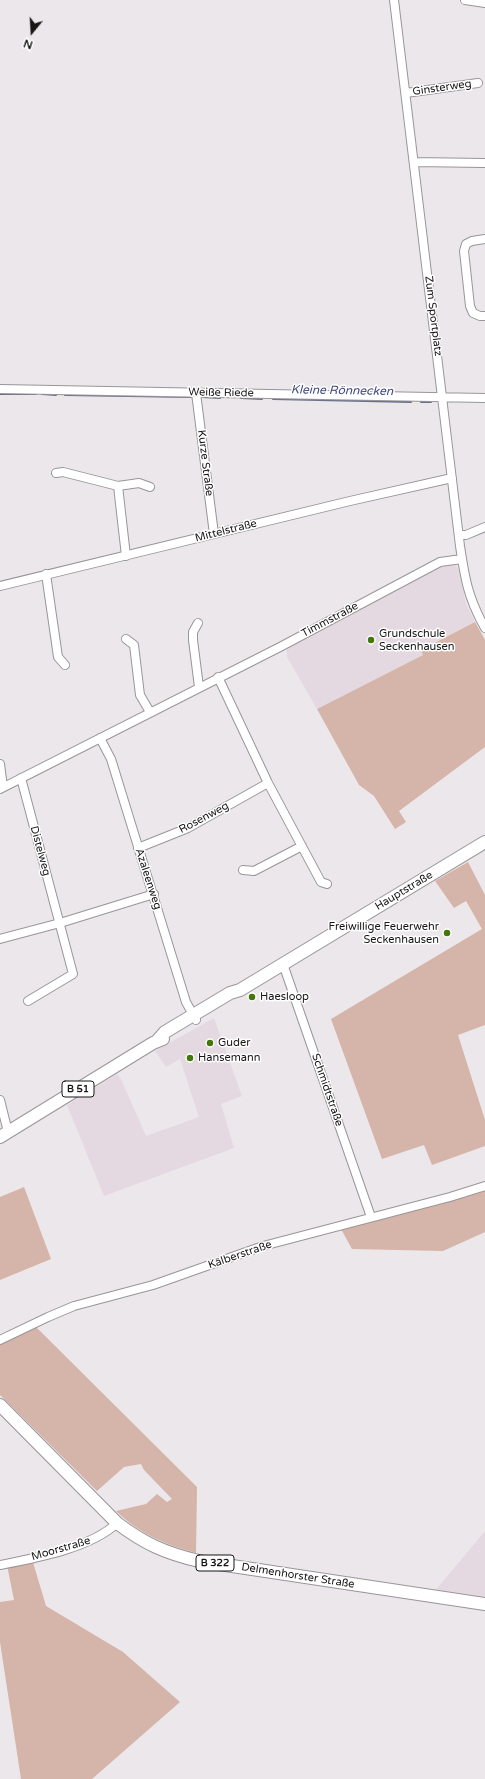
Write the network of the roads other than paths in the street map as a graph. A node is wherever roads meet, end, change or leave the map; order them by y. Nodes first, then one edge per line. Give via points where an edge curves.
1 (394, 0) edge
2 (465, 0) edge
3 (485, 3) edge
4 (478, 83) dead end
5 (406, 93) junction
6 (414, 162) junction
7 (485, 163) edge
8 (485, 239) edge
9 (485, 316) edge
10 (0, 389) edge
11 (196, 393) junction
12 (443, 397) junction
13 (485, 398) edge
14 (56, 473) dead end
15 (452, 478) junction
16 (118, 486) junction
17 (150, 487) dead end
18 (485, 527) edge
19 (214, 534) junction
20 (459, 535) junction
21 (126, 556) junction
22 (462, 559) junction
23 (46, 574) junction
24 (0, 586) edge
25 (198, 623) dead end
26 (485, 628) edge
27 (126, 639) dead end
28 (65, 665) dead end
29 (218, 677) junction
30 (199, 687) junction
31 (150, 712) junction
32 (100, 738) junction
33 (0, 764) edge
34 (21, 778) junction
35 (268, 783) junction
36 (2, 788) edge
37 (485, 842) edge
38 (302, 846) junction
39 (138, 848) junction
40 (244, 870) dead end
41 (327, 884) dead end
42 (154, 894) junction
43 (60, 923) junction
44 (0, 939) edge
45 (283, 964) junction
46 (28, 1001) dead end
47 (194, 1018) junction
48 (0, 1100) edge
49 (4, 1134) edge
50 (485, 1186) edge
51 (371, 1217) junction
52 (0, 1340) edge
53 (0, 1405) edge
54 (117, 1523) junction
55 (0, 1565) edge
56 (485, 1604) edge

1 - 5 street, Zum Sportplatz
2 - 3 street
4 - 5 street, Ginsterweg
5 - 6 street, Zum Sportplatz
6 - 7 street
6 - 12 street, Zum Sportplatz
8 - 9 street via 472,240 466,244 464,251 470,306 473,313
10 - 11 street, Weiße Riede
11 - 12 street, Weiße Riede
11 - 19 street, Kurze Straße
12 - 13 street, Weiße Riede
12 - 15 street, Zum Sportplatz
14 - 16 street via 63,472
15 - 19 street, Mittelstraße
15 - 20 street, Zum Sportplatz
16 - 17 street via 139,483
16 - 21 street
18 - 20 street via 466,535
19 - 21 street, Mittelstraße
20 - 22 street, Zum Sportplatz
21 - 23 street, Mittelstraße
22 - 26 street, Zum Sportplatz via 469,595
22 - 29 street, Timmstraße via 440,562
23 - 24 street, Mittelstraße
23 - 28 street via 58,657
25 - 30 street via 193,632 193,640
27 - 31 street via 134,645 140,695
29 - 30 street, Timmstraße
29 - 35 street
30 - 31 street, Timmstraße
31 - 32 street, Timmstraße
32 - 34 street, Timmstraße
32 - 39 street, Azaleenweg via 111,759
33 - 36 street
34 - 36 street, Timmstraße
34 - 43 street, Distelweg
35 - 38 street
35 - 39 street, Rosenweg via 188,828
37 - 45 main road, Hauptstraße / B 51
38 - 40 street via 254,871
38 - 41 street via 321,882
39 - 42 street, Azaleenweg
42 - 43 street
42 - 47 street, Azaleenweg via 186,1002
43 - 44 street
43 - 46 street, Distelweg via 72,974
45 - 47 main road, Hauptstraße / B 51 via 240,990 232,998
45 - 51 street, Schmidtstraße
47 - 49 main road, Hauptstraße / B 51 via 168,1038 157,1041
48 - 49 street
50 - 51 street, Kälberstraße
51 - 52 street, Kälberstraße via 263,1246 152,1285 63,1310
53 - 54 main road, Delmenhorster Straße / B 322
54 - 55 street, Moorstraße via 102,1536 82,1544
54 - 56 main road, Delmenhorster Straße / B 322 via 154,1547 199,1561

